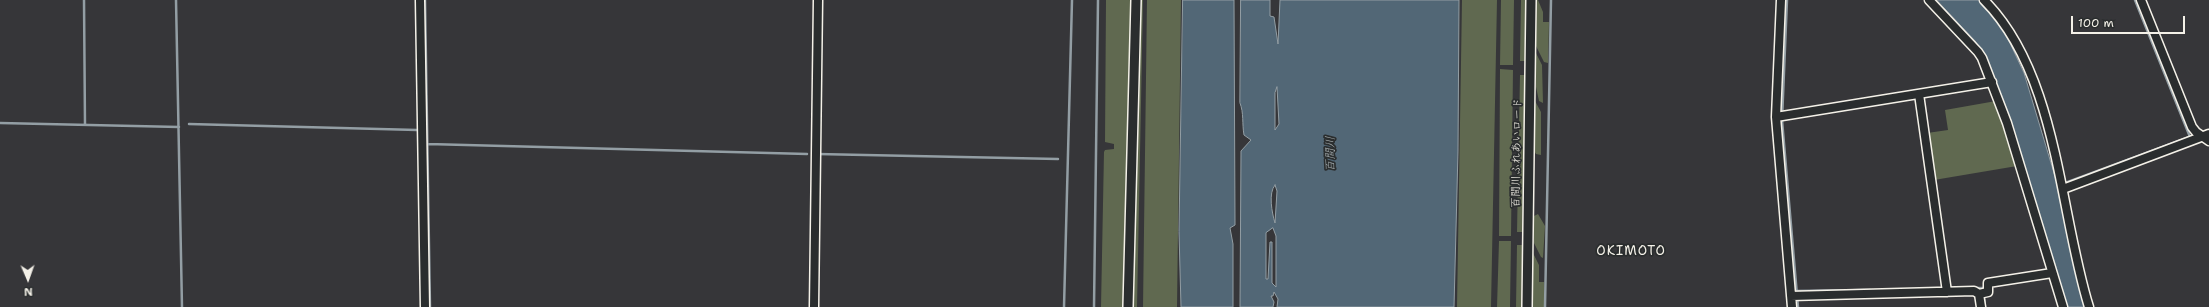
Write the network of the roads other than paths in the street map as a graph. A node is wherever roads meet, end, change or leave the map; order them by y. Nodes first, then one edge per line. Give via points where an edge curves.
1 (420, 0) edge
2 (818, 0) edge
3 (1136, 0) edge
4 (1532, 0) edge
5 (1781, 0) edge
6 (1929, 0) edge
7 (1984, 0) edge
8 (2142, 0) edge
9 (1992, 82) junction
10 (1919, 94) junction
11 (1780, 117) junction
12 (2203, 136) edge
13 (2063, 189) junction
14 (2052, 273) junction
15 (1947, 290) junction
16 (1982, 293) junction
17 (1794, 295) junction
18 (425, 307) edge
19 (814, 307) edge
20 (1128, 307) edge
21 (1527, 307) edge
22 (1792, 307) edge
23 (1981, 307) edge
24 (2063, 307) edge
25 (2090, 307) edge

1 - 18 street
2 - 19 street
3 - 20 street
4 - 21 street, 百間川ふれあいロード
5 - 11 street
6 - 9 street via 1978,52
7 - 13 street via 2011,33 2029,70 2041,103
8 - 12 street
9 - 10 street
9 - 14 street via 2007,123
10 - 11 street
10 - 15 street
11 - 17 street
12 - 13 street
13 - 25 street
14 - 16 street via 1988,283 1988,292
14 - 24 street
15 - 16 street
15 - 17 street
16 - 23 street
17 - 22 street

